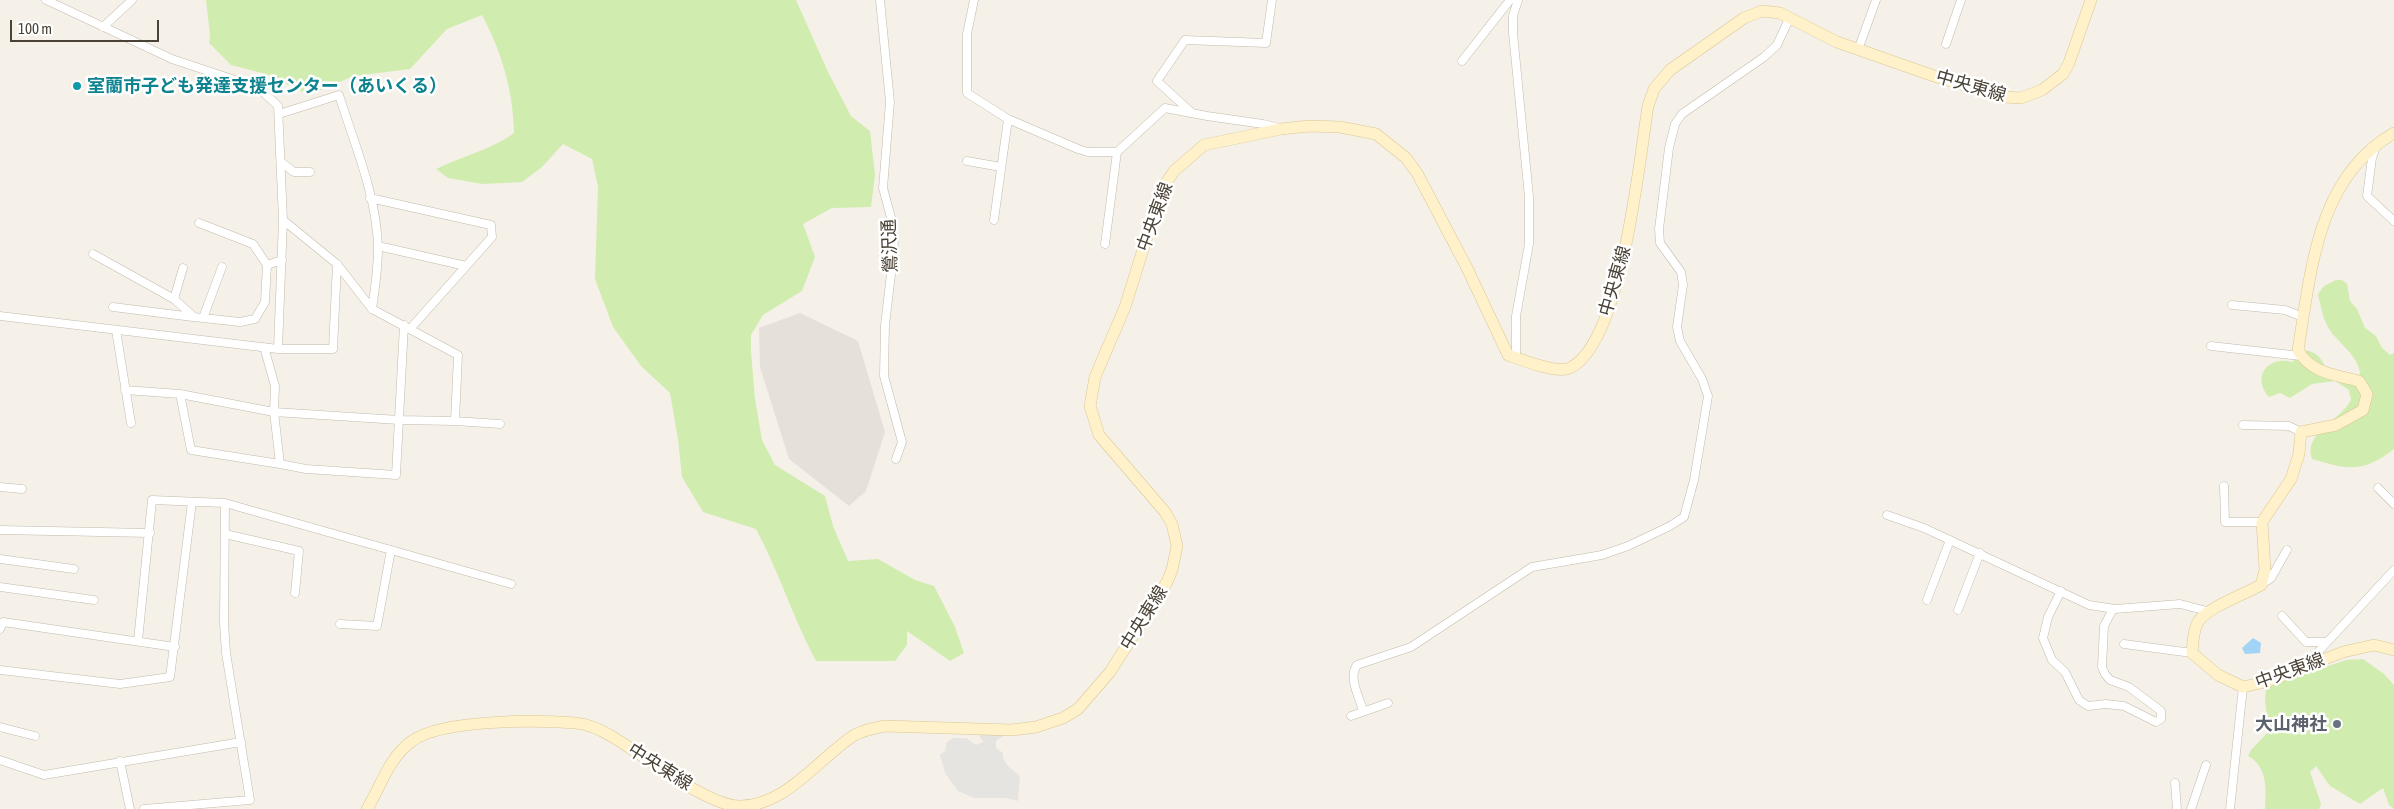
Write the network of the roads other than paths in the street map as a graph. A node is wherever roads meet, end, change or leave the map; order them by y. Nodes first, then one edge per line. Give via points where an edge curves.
1 (46, 0) edge
2 (132, 0) edge
3 (882, 0) edge
4 (974, 0) edge
5 (1272, 0) edge
6 (1510, 0) edge
7 (1518, 0) edge
8 (1876, 0) edge
9 (1961, 0) edge
10 (2091, 0) edge
11 (1790, 17) junction
12 (103, 27) junction
13 (1946, 44) dead end
14 (1858, 50) junction
15 (1462, 61) dead end
16 (279, 114) junction
17 (1194, 114) junction
18 (1008, 119) junction
19 (1281, 129) junction
20 (2394, 133) edge
21 (2376, 146) junction
22 (1118, 152) junction
23 (967, 161) dead end
24 (281, 162) junction
25 (1001, 167) junction
26 (310, 172) dead end
27 (370, 198) junction
28 (283, 220) junction
29 (994, 220) dead end
30 (2394, 221) edge
31 (199, 223) dead end
32 (1105, 244) dead end
33 (378, 246) junction
34 (93, 254) dead end
35 (282, 260) junction
36 (337, 264) junction
37 (267, 265) junction
38 (466, 266) junction
39 (222, 267) dead end
40 (183, 268) dead end
41 (174, 299) junction
42 (2232, 305) dead end
43 (113, 307) dead end
44 (372, 309) junction
45 (0, 316) edge
46 (194, 317) junction
47 (2303, 317) junction
48 (203, 318) junction
49 (407, 327) junction
50 (116, 330) junction
51 (2211, 346) dead end
52 (264, 347) junction
53 (278, 349) junction
54 (2301, 356) junction
55 (1516, 358) junction
56 (125, 390) junction
57 (180, 394) junction
58 (274, 412) junction
59 (399, 420) junction
60 (456, 420) junction
61 (131, 423) dead end
62 (500, 424) dead end
63 (2243, 425) dead end
64 (2301, 432) junction
65 (896, 459) dead end
66 (280, 464) junction
67 (2224, 486) dead end
68 (0, 487) edge
69 (22, 488) dead end
70 (2378, 488) dead end
71 (192, 502) junction
72 (224, 503) junction
73 (2394, 504) edge
74 (1887, 514) dead end
75 (2262, 522) junction
76 (0, 530) edge
77 (150, 533) junction
78 (224, 534) junction
79 (1950, 540) junction
80 (391, 550) junction
81 (2287, 550) dead end
82 (1980, 553) junction
83 (0, 559) edge
84 (74, 569) dead end
85 (2394, 570) edge
86 (511, 584) dead end
87 (2261, 585) junction
88 (0, 587) edge
89 (2061, 591) junction
90 (295, 593) dead end
91 (94, 600) dead end
92 (1927, 600) dead end
93 (2113, 609) junction
94 (1958, 610) dead end
95 (2207, 611) junction
96 (2282, 616) dead end
97 (340, 624) dead end
98 (0, 629) edge
99 (138, 641) junction
100 (2326, 642) junction
101 (2124, 644) dead end
102 (174, 647) junction
103 (2394, 650) edge
104 (2192, 652) junction
105 (2303, 668) junction
106 (0, 670) edge
107 (2243, 687) junction
108 (1388, 703) dead end
109 (1363, 710) junction
110 (1351, 716) dead end
111 (0, 727) edge
112 (35, 736) dead end
113 (241, 742) junction
114 (0, 760) edge
115 (120, 762) junction
116 (2206, 765) dead end
117 (2175, 783) dead end
118 (130, 809) edge
119 (144, 809) edge
120 (367, 809) edge
121 (2178, 809) edge
122 (2191, 809) edge
123 (2230, 809) edge

1 - 12 street
2 - 12 street
3 - 65 street, 鶯沢通 via 890,102 884,188 893,226 894,250 885,325 884,376 902,442
4 - 18 street via 967,34 967,93
5 - 17 street via 1266,42 1185,40 1179,48 1157,81
6 - 15 street
7 - 55 street via 1512,33 1529,197 1529,244 1516,316
8 - 14 street
9 - 13 street
10 - 14 main road, 中央東線 via 2069,63 2062,74 2042,90 2021,98 1957,84
11 - 14 main road, 中央東線
11 - 55 main road, 中央東線 via 1762,11 1744,18 1661,79 1648,106 1617,286 1600,329 1579,362 1568,369 1559,370
11 - 109 street via 1777,45 1682,114 1671,134 1660,243 1681,272 1683,285 1677,327 1680,341 1708,396 1694,480 1684,516 1628,546 1602,555 1532,567 1411,647 1357,665 1353,679
12 - 16 street via 172,59 260,88 278,106
16 - 24 street
16 - 27 street via 339,94
17 - 19 street
17 - 22 street via 1165,108
18 - 22 street via 1078,150
18 - 25 street
19 - 55 main road, 中央東線 via 1317,126 1364,131 1376,134 1406,158 1425,188 1506,352
19 - 120 main road, 中央東線 via 1204,145 1167,179 1125,307 1095,377 1090,406 1098,436 1165,512 1172,524 1177,546 1170,576 1140,627 1110,672 1078,709 1050,724 1012,730 885,726 868,729 854,735 788,788 748,806 714,800 610,735 577,723 488,723 443,728 413,740 395,757
20 - 21 main road
21 - 30 street via 2367,196
21 - 47 main road via 2360,159 2337,191 2321,226
22 - 32 street
23 - 25 street
24 - 26 street via 294,172
24 - 28 street
25 - 29 street
27 - 33 street
27 - 38 street via 491,225 492,237
28 - 35 street
28 - 36 street
31 - 37 street via 253,244
33 - 38 street
33 - 44 street
34 - 41 street
35 - 37 street
35 - 53 street
36 - 44 street
36 - 53 street via 333,349
37 - 48 street via 265,302 255,319 240,322
38 - 49 street
39 - 48 street
40 - 41 street
41 - 46 street
42 - 47 street via 2285,310
43 - 46 street
44 - 49 street
45 - 50 street
46 - 48 street
47 - 54 main road via 2298,350
49 - 59 street
49 - 60 street via 458,355
50 - 52 street
50 - 56 street
51 - 54 street
52 - 53 street
52 - 58 street via 275,386
54 - 64 main road via 2316,370 2359,381 2367,394 2363,410 2348,420
56 - 57 street
56 - 61 street
57 - 58 street
57 - 66 street via 191,450
58 - 59 street
58 - 66 street
59 - 60 street
59 - 66 street via 396,475 306,469
60 - 62 street
63 - 64 street via 2289,426
64 - 75 main road via 2292,479
67 - 75 street via 2225,522
68 - 69 street
70 - 73 street
71 - 72 street
71 - 77 street via 152,500
71 - 102 street
72 - 78 street
72 - 80 street
74 - 79 street
75 - 87 main road via 2265,570
76 - 77 street
77 - 99 street
78 - 90 street via 299,550
78 - 113 street via 225,643
79 - 82 street
79 - 92 street
80 - 86 street
80 - 97 street via 377,626
81 - 87 street via 2271,578
82 - 89 street
82 - 94 street
83 - 84 street
85 - 100 street
87 - 95 main road
88 - 91 street
89 - 93 street via 2089,604
89 - 93 street via 2048,617 2043,638 2052,660 2065,672 2079,700 2088,706 2124,706 2156,722 2161,719 2160,711 2129,687 2110,680 2102,667 2104,626
93 - 95 street via 2180,604
95 - 104 main road via 2197,623
96 - 100 street via 2306,642
98 - 99 street via 3,622
99 - 102 street
100 - 105 street
101 - 104 street
102 - 106 street via 170,677 120,684
103 - 105 main road, 中央東線 via 2374,645 2342,652
104 - 107 main road, 中央東線 via 2218,675
105 - 107 main road, 中央東線
107 - 123 street
108 - 109 street
109 - 110 street
111 - 112 street
113 - 115 street
113 - 119 street via 250,800
114 - 115 street via 44,774
115 - 118 street
116 - 122 street
117 - 121 street

